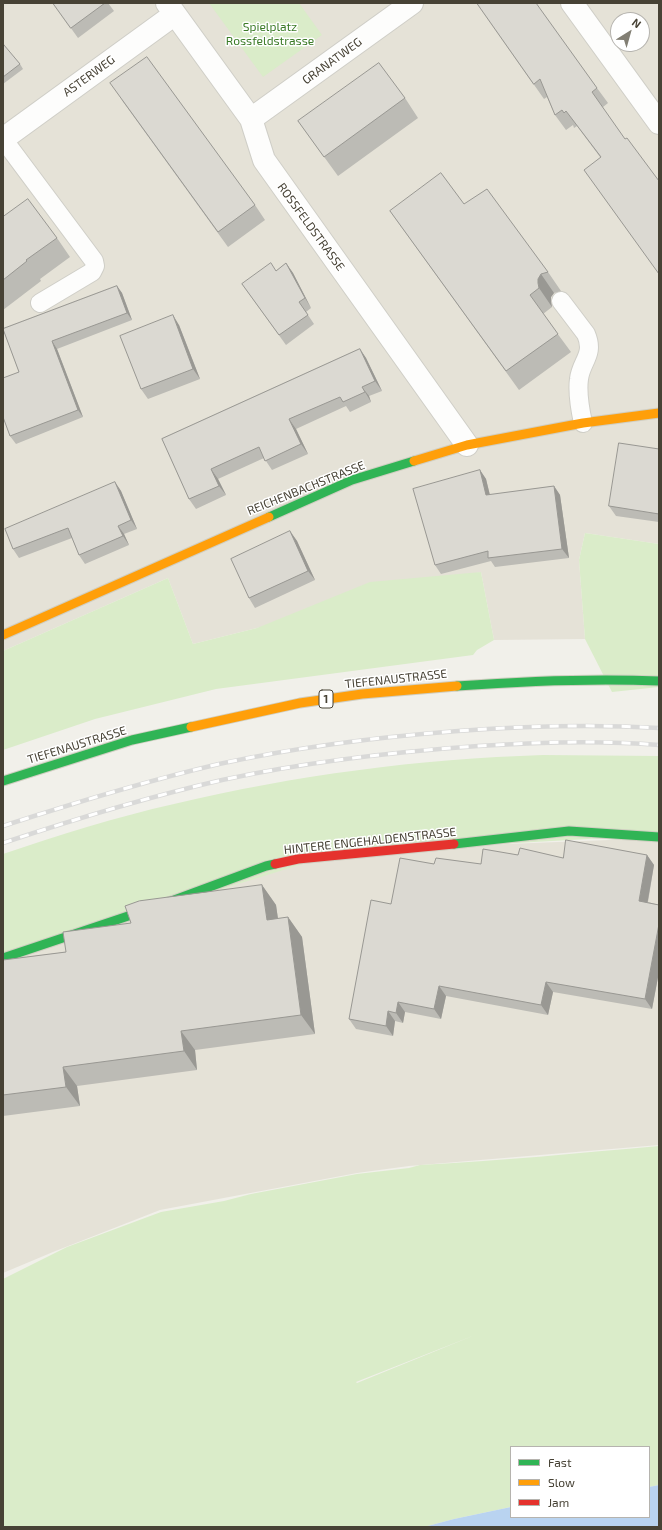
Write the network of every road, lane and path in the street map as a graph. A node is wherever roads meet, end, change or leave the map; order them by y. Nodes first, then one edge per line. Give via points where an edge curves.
1 (412, 3) edge
2 (572, 3) edge
3 (171, 9) edge
4 (251, 119) junction
5 (659, 123) edge
6 (3, 139) edge
7 (561, 301) dead end
8 (40, 303) dead end
9 (659, 414) edge
10 (583, 423) junction
11 (467, 445) junction
12 (3, 635) edge
13 (659, 681) edge
14 (3, 781) edge
15 (659, 837) edge
16 (3, 958) edge

1 - 4 street, GRANATWEG
2 - 5 street
3 - 4 street, ROSSFELDSTRASSE
3 - 6 street, ASTERWEG
4 - 11 street, ROSSFELDSTRASSE via 264,160
6 - 8 lane via 94,261 92,272
7 - 10 lane via 589,340 589,352 578,381
9 - 10 street, REICHENBACHSTRASSE
10 - 11 street, REICHENBACHSTRASSE
11 - 12 street, REICHENBACHSTRASSE via 352,480
13 - 14 street, TIEFENAUSTRASSE / 1 via 611,679 511,682 370,693 300,703 132,740
15 - 16 street, HINTERE ENGEHALDENSTRASSE via 569,831 298,859 266,866 158,906

